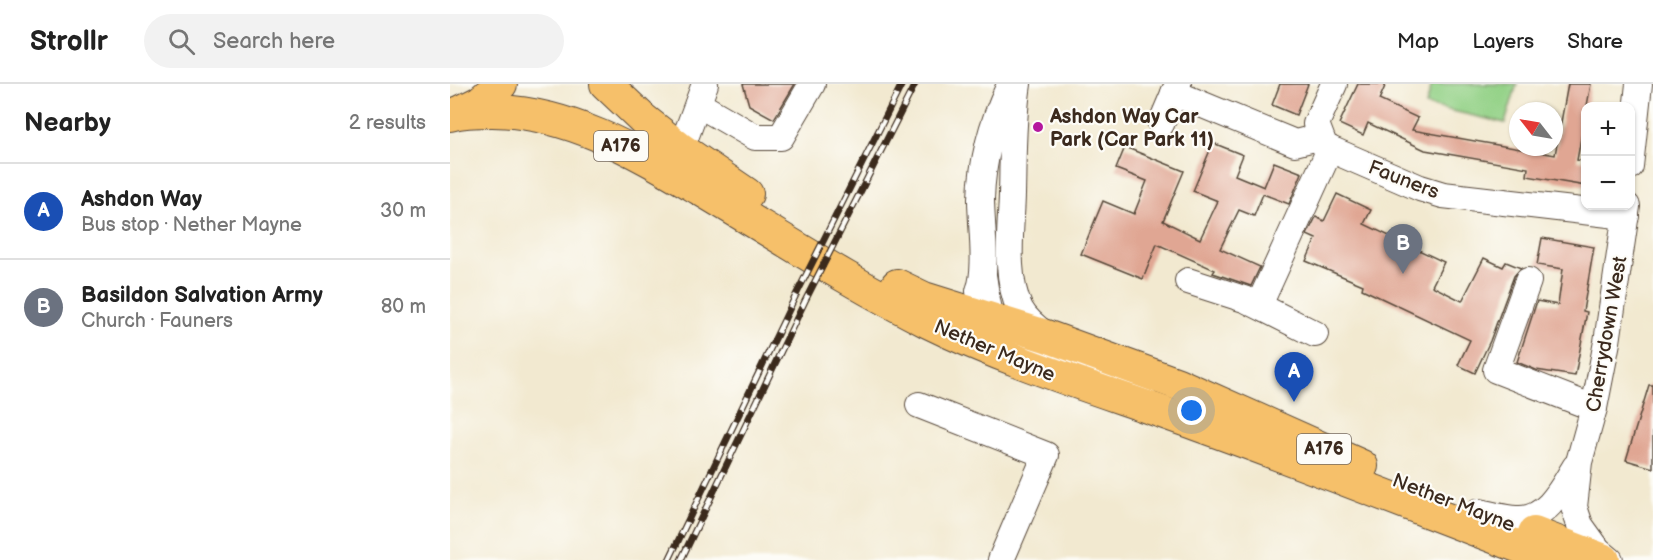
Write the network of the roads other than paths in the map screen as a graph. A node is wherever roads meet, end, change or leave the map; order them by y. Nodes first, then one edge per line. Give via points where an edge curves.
1 (501, 84) edge
2 (606, 84) edge
3 (812, 84) edge
4 (1011, 84) edge
5 (1018, 84) edge
6 (1334, 84) edge
7 (1639, 84) edge
8 (1176, 89) edge
9 (702, 94) edge
10 (452, 114) edge
11 (1161, 124) dead end
12 (1325, 143) junction
13 (681, 149) junction
14 (1631, 156) edge
15 (1626, 211) edge
16 (983, 275) junction
17 (1188, 280) dead end
18 (1528, 281) dead end
19 (949, 305) junction
20 (1259, 305) junction
21 (991, 318) junction
22 (1315, 334) dead end
23 (1046, 336) junction
24 (919, 405) dead end
25 (1594, 408) junction
26 (1198, 425) junction
27 (1579, 462) junction
28 (1479, 512) junction
29 (1001, 560) edge
30 (1554, 560) edge
31 (1604, 560) edge
32 (1610, 560) edge

1 - 10 main road, A176 via 480,102
2 - 13 main road, Nether Mayne / A176
3 - 9 street via 781,137 755,137
4 - 16 street via 991,135 985,164 981,197
5 - 23 street via 1013,140 1012,278 1020,310
6 - 12 street via 1316,124
7 - 14 street
8 - 11 street
8 - 12 street via 1295,143
9 - 13 street
10 - 26 main road, Nether Mayne / A176 via 530,114 600,136 681,178 929,322 1076,383
12 - 15 street, Fauners via 1443,195
12 - 20 street
13 - 19 main road, Nether Mayne / A176 via 859,265 908,291
15 - 25 street, Cherrydown West
16 - 19 street via 974,300
16 - 21 street
17 - 20 street
18 - 25 street via 1496,370
19 - 21 main road, Nether Mayne / A176
20 - 22 street
21 - 23 main road, Nether Mayne / A176
21 - 26 street via 1006,332 1039,350 1143,390
23 - 28 main road, Nether Mayne / A176 via 1178,384 1353,462
24 - 29 street via 1046,455
25 - 27 street, Cherrydown West
26 - 30 main road, Nether Mayne / A176
27 - 28 street, Cherrydown West via 1559,494 1533,517 1518,519
27 - 32 street, Cherrydown West via 1574,507 1580,525
28 - 31 main road, Nether Mayne / A176

